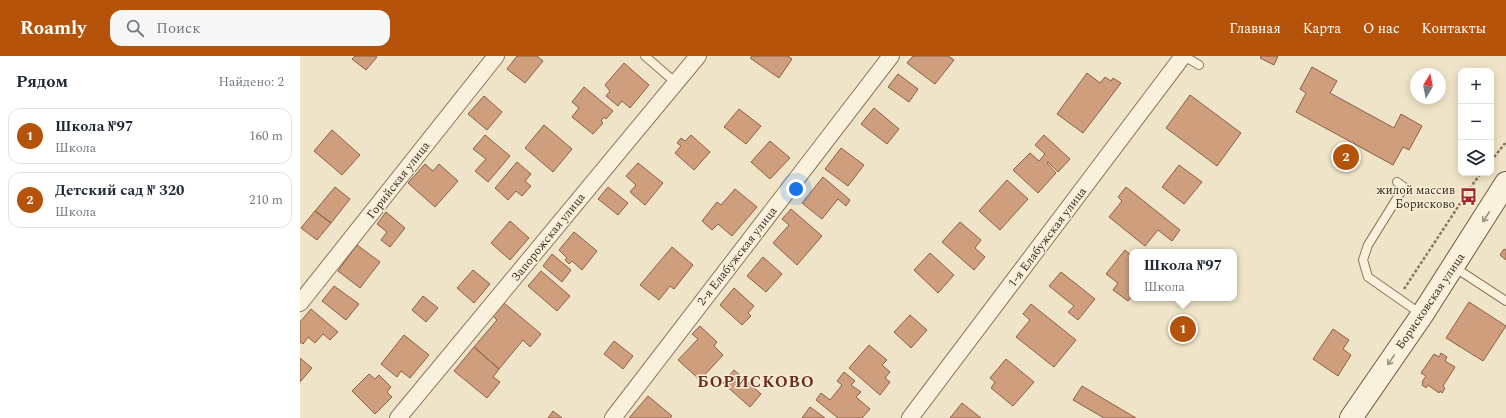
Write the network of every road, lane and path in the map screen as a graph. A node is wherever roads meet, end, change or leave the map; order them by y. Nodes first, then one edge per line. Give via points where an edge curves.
1 (496, 56) edge
2 (645, 56) edge
3 (698, 56) edge
4 (891, 56) edge
5 (1184, 56) edge
6 (1199, 65) dead end
7 (675, 82) junction
8 (1506, 142) edge
9 (1494, 157) edge
10 (1479, 176) edge
11 (1397, 182) dead end
12 (1506, 183) edge
13 (1453, 266) junction
14 (1398, 298) junction
15 (1506, 301) edge
16 (300, 303) edge
17 (1422, 315) junction
18 (398, 418) edge
19 (612, 418) edge
20 (910, 418) edge
21 (1351, 418) edge

1 - 16 street, Горийская улица
2 - 7 lane
3 - 7 street, Запорожская улица
4 - 19 street, 2-я Елабужская улица
5 - 6 lane
5 - 20 street, 1-я Елабужская улица
7 - 18 street, Запорожская улица
8 - 9 path
10 - 14 path
11 - 14 lane via 1404,187 1368,245 1363,260 1368,277
12 -> 13 street, Борисковская улица
13 - 15 lane
13 - 17 street, Борисковская улица
14 - 17 lane
17 -> 21 street, Борисковская улица

